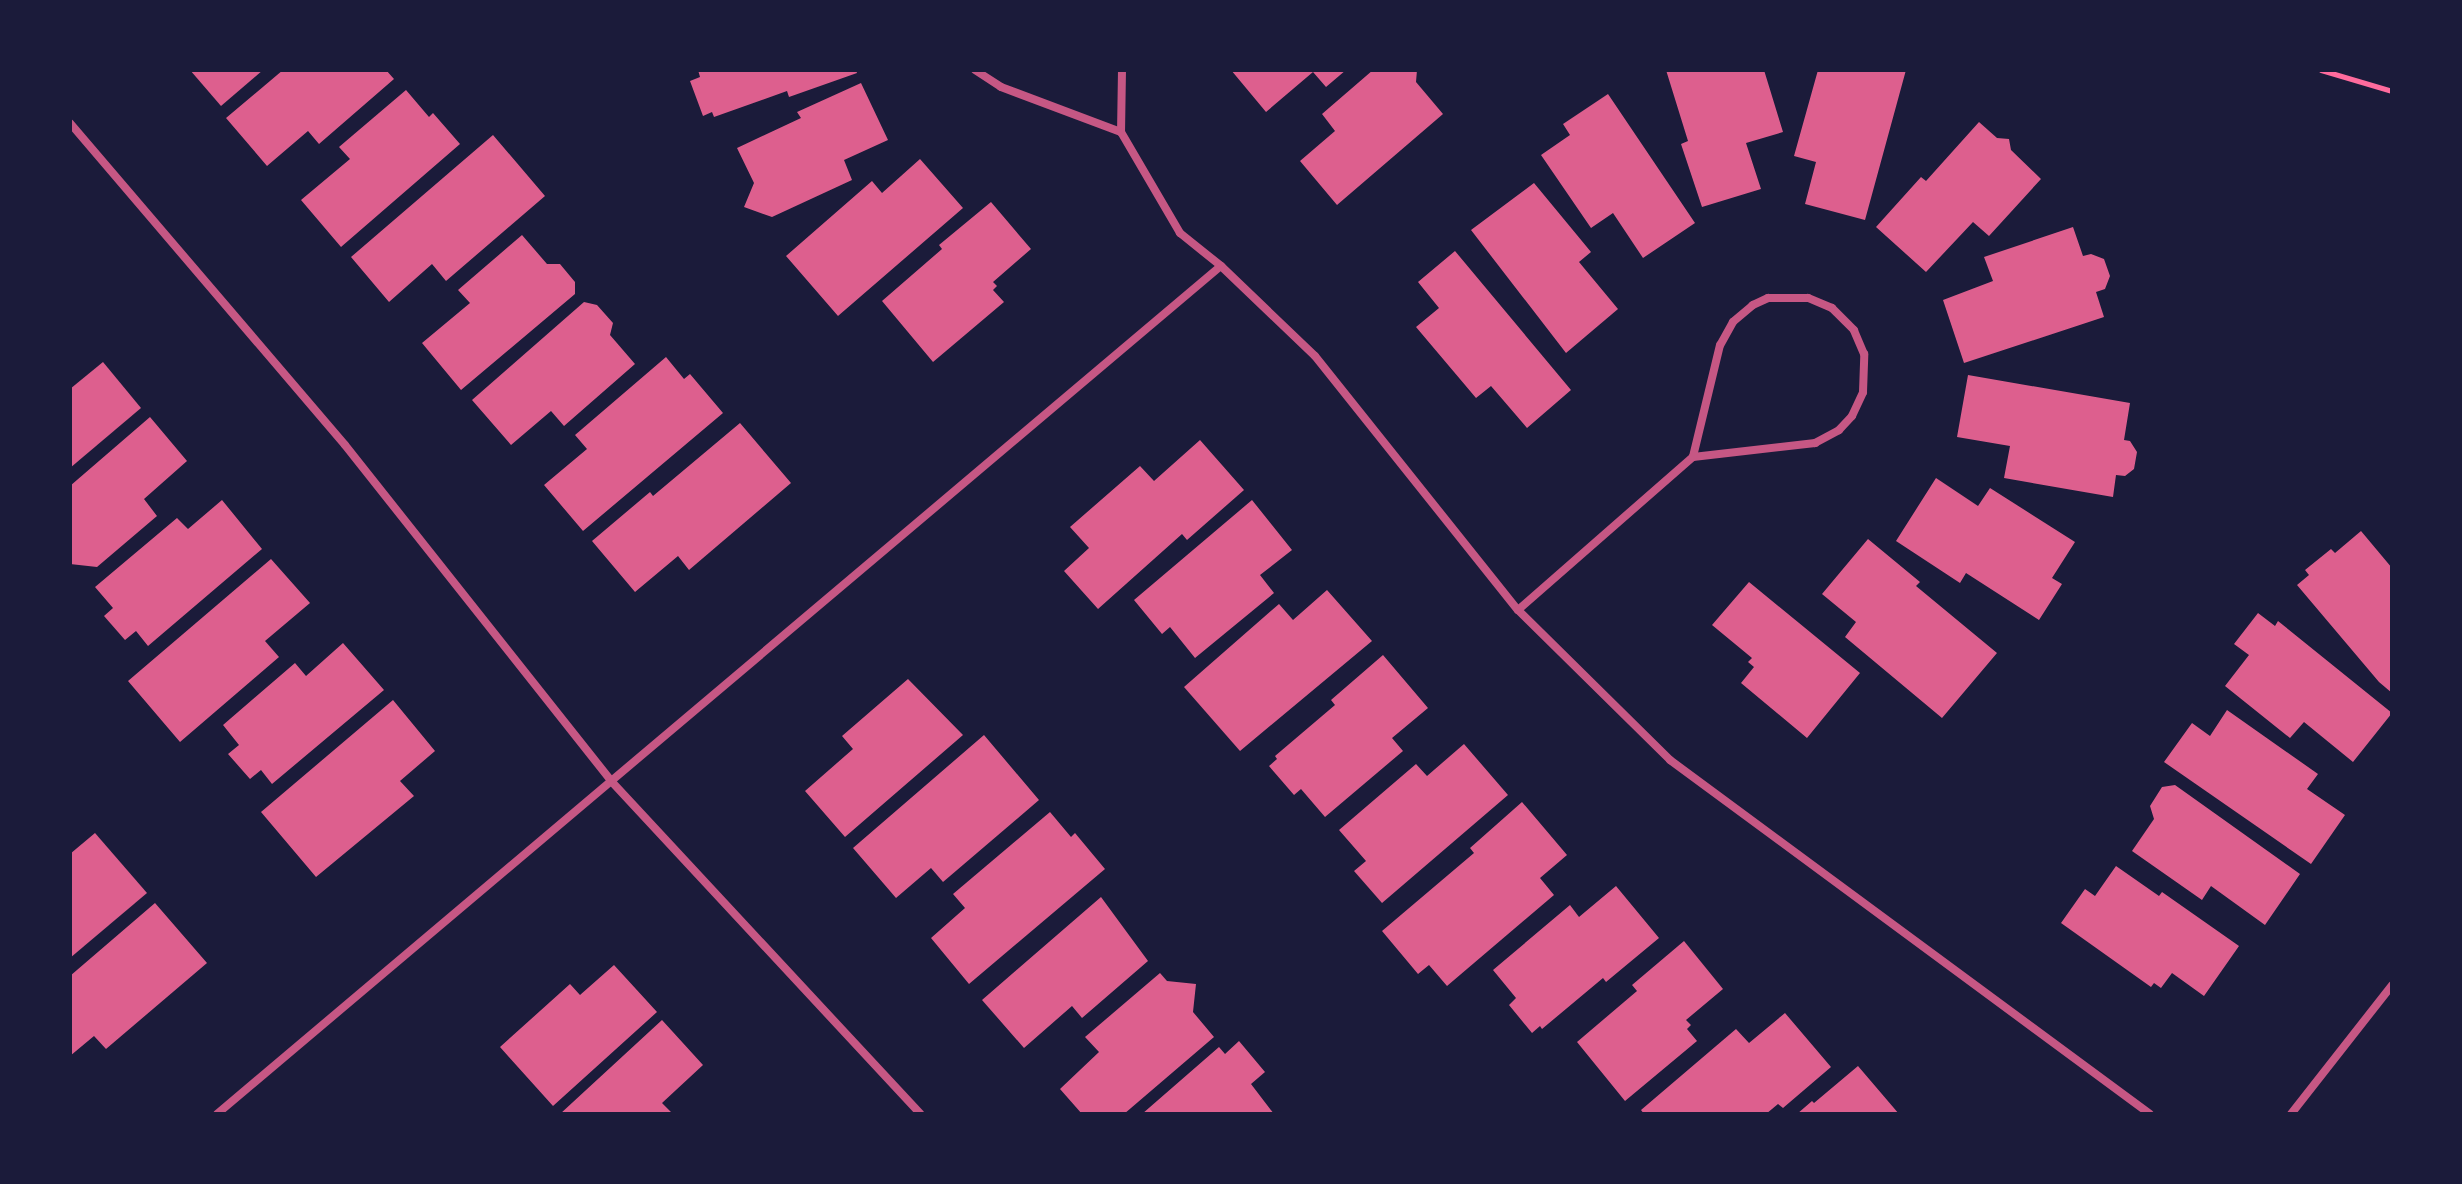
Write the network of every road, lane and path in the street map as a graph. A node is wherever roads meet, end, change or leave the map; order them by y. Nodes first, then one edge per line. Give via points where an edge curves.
1 (975, 70) edge
2 (1122, 70) edge
3 (2321, 70) edge
4 (2392, 91) edge
5 (70, 123) edge
6 (1121, 132) junction
7 (1221, 266) junction
8 (1693, 457) junction
9 (1518, 610) junction
10 (612, 782) junction
11 (2392, 985) edge
12 (217, 1114) edge
13 (920, 1114) edge
14 (2150, 1114) edge
15 (2291, 1114) edge

1 - 6 street via 1001,87
2 - 6 street
3 - 4 path
5 - 10 street via 345,445
6 - 7 street via 1180,233
7 - 9 street via 1315,356
7 - 10 street
8 - 8 street via 1815,443 1839,430 1863,392 1864,354 1854,330 1832,308 1808,298 1768,298 1753,305 1733,322 1720,345
8 - 9 street
9 - 14 street via 1670,760
10 - 12 street
10 - 13 street
11 - 15 street

